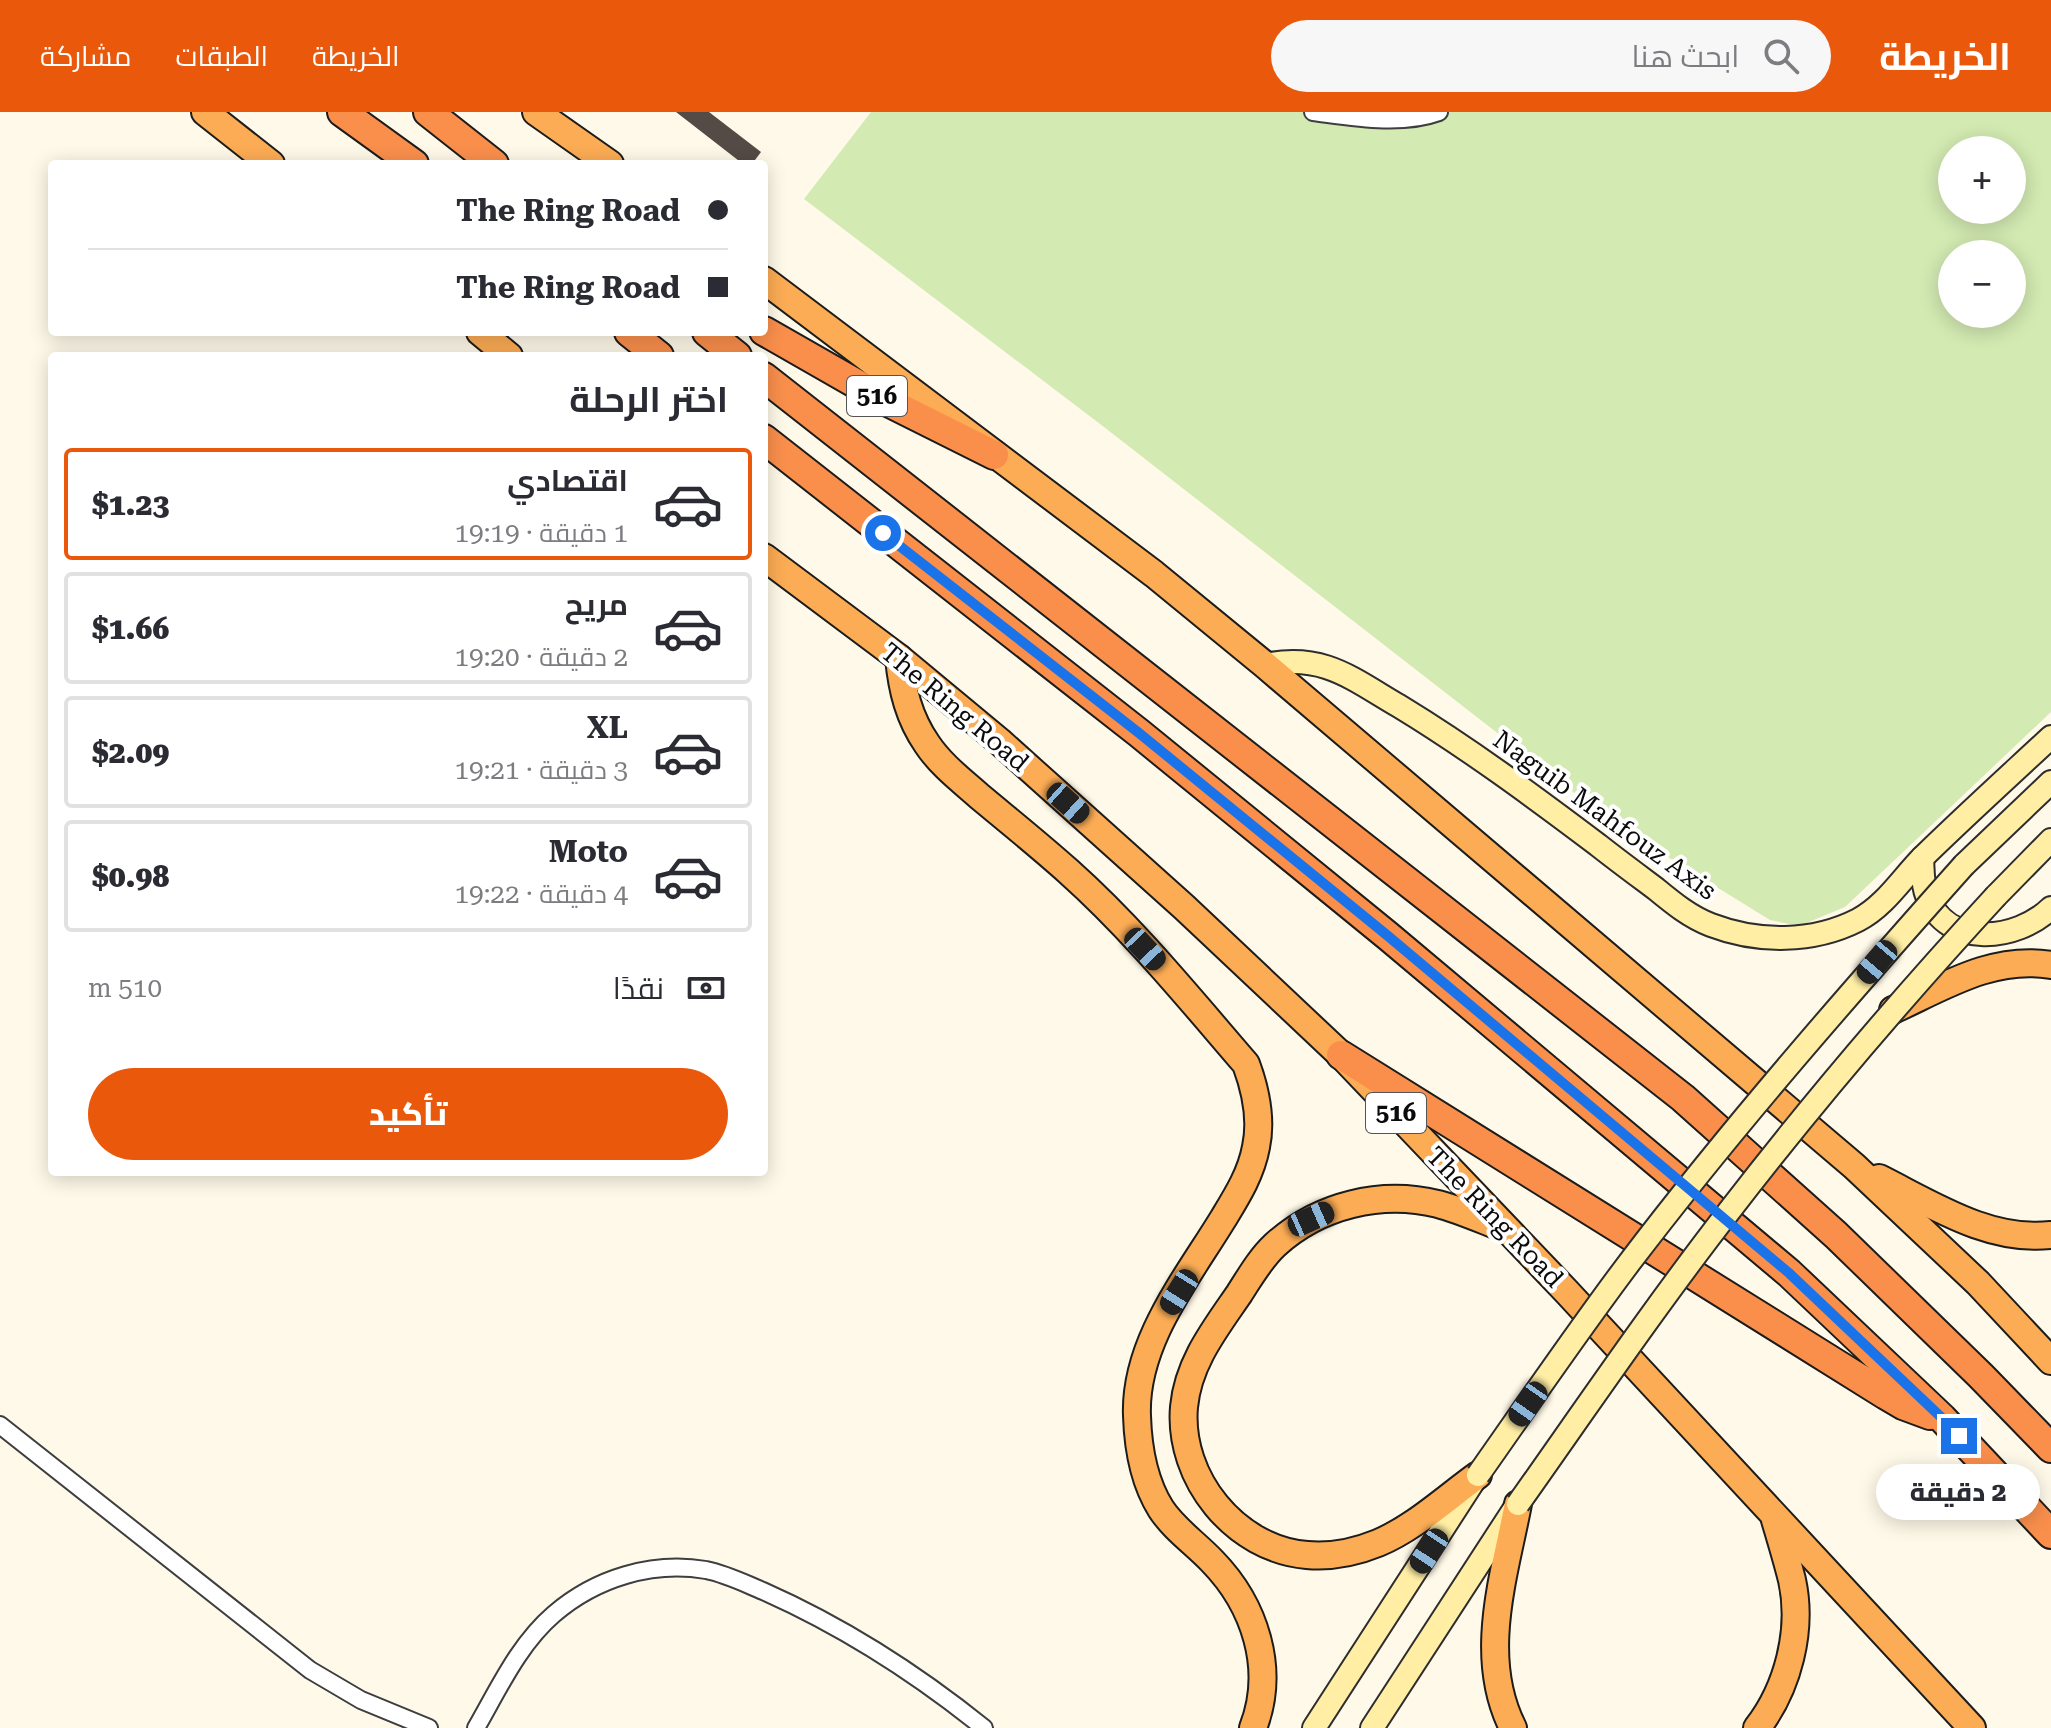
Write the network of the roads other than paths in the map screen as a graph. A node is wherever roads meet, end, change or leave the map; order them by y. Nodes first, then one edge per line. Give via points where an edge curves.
1 (205, 112) edge
2 (342, 112) edge
3 (428, 112) edge
4 (536, 112) edge
5 (1313, 112) edge
6 (1439, 112) edge
7 (266, 160) edge
8 (408, 160) edge
9 (489, 160) edge
10 (604, 160) edge
11 (768, 283) edge
12 (768, 333) edge
13 (485, 336) edge
14 (634, 336) edge
15 (712, 336) edge
16 (504, 352) edge
17 (654, 352) edge
18 (732, 352) edge
19 (768, 380) edge
20 (768, 442) edge
21 (994, 455) junction
22 (768, 560) edge
23 (899, 658) junction
24 (1265, 665) junction
25 (2051, 737) edge
26 (2051, 782) edge
27 (2051, 840) edge
28 (1922, 858) junction
29 (2051, 908) edge
30 (2051, 965) edge
31 (1893, 1010) junction
32 (1341, 1055) junction
33 (1854, 1166) junction
34 (1508, 1230) junction
35 (2051, 1235) edge
36 (2051, 1361) edge
37 (1942, 1418) junction
38 (0, 1425) edge
39 (2051, 1448) edge
40 (1478, 1475) junction
41 (1518, 1504) junction
42 (1774, 1516) junction
43 (2051, 1534) edge
44 (429, 1728) edge
45 (476, 1728) edge
46 (984, 1728) edge
47 (1253, 1728) edge
48 (1314, 1728) edge
49 (1372, 1728) edge
50 (1513, 1728) edge
51 (1757, 1728) edge
52 (1972, 1728) edge

1 - 7 highway
2 - 8 highway
3 - 9 highway
4 - 10 highway
5 - 6 street via 1389,120
11 - 21 highway, 516
12 - 21 highway, 516
13 - 16 highway
14 - 17 highway
15 - 18 highway
19 - 39 highway, 516 via 1683,1098 1836,1235
20 - 37 highway via 1388,936 1789,1273
21 - 24 highway, 516
22 - 23 highway, The Ring Road / 516
23 - 32 highway, The Ring Road / 516 via 1184,907
23 - 47 highway via 911,715 940,761 1116,917 1246,1064 1252,1080 1259,1131 1249,1174 1148,1348 1136,1413 1139,1447 1162,1509 1232,1583 1247,1607 1262,1662
24 - 28 main road, Naguib Mahfouz Axis via 1302,661 1338,670 1504,776 1690,915 1730,932 1793,938 1855,922 1874,912
24 - 33 highway, 516
25 - 28 main road, Naguib Mahfouz Axis
26 - 40 main road, bridge via 1964,865 1710,1161 1629,1263
27 - 31 main road, bridge
28 - 29 main road via 1927,897 1956,928 1984,935 2014,930
30 - 31 highway via 2017,962 1986,969
31 - 41 main road, bridge via 1729,1210
32 - 34 highway, The Ring Road / 516
32 - 37 highway via 1886,1395
33 - 35 highway via 1969,1222 2008,1235
33 - 36 highway, 516 via 1978,1283
34 - 40 highway via 1451,1208 1396,1198 1311,1219 1260,1262 1199,1354 1184,1409 1187,1447 1211,1499 1238,1527 1270,1546 1307,1555 1378,1543
34 - 42 highway, The Ring Road / 516
37 - 43 highway
38 - 44 street via 310,1670 361,1700
40 - 48 main road
41 - 49 main road
41 - 50 highway via 1494,1650 1502,1700
42 - 51 highway via 1793,1582 1795,1623 1782,1684
42 - 52 highway, The Ring Road / 516
45 - 46 street via 519,1652 560,1609 605,1582 677,1568 724,1574 793,1604 887,1658

